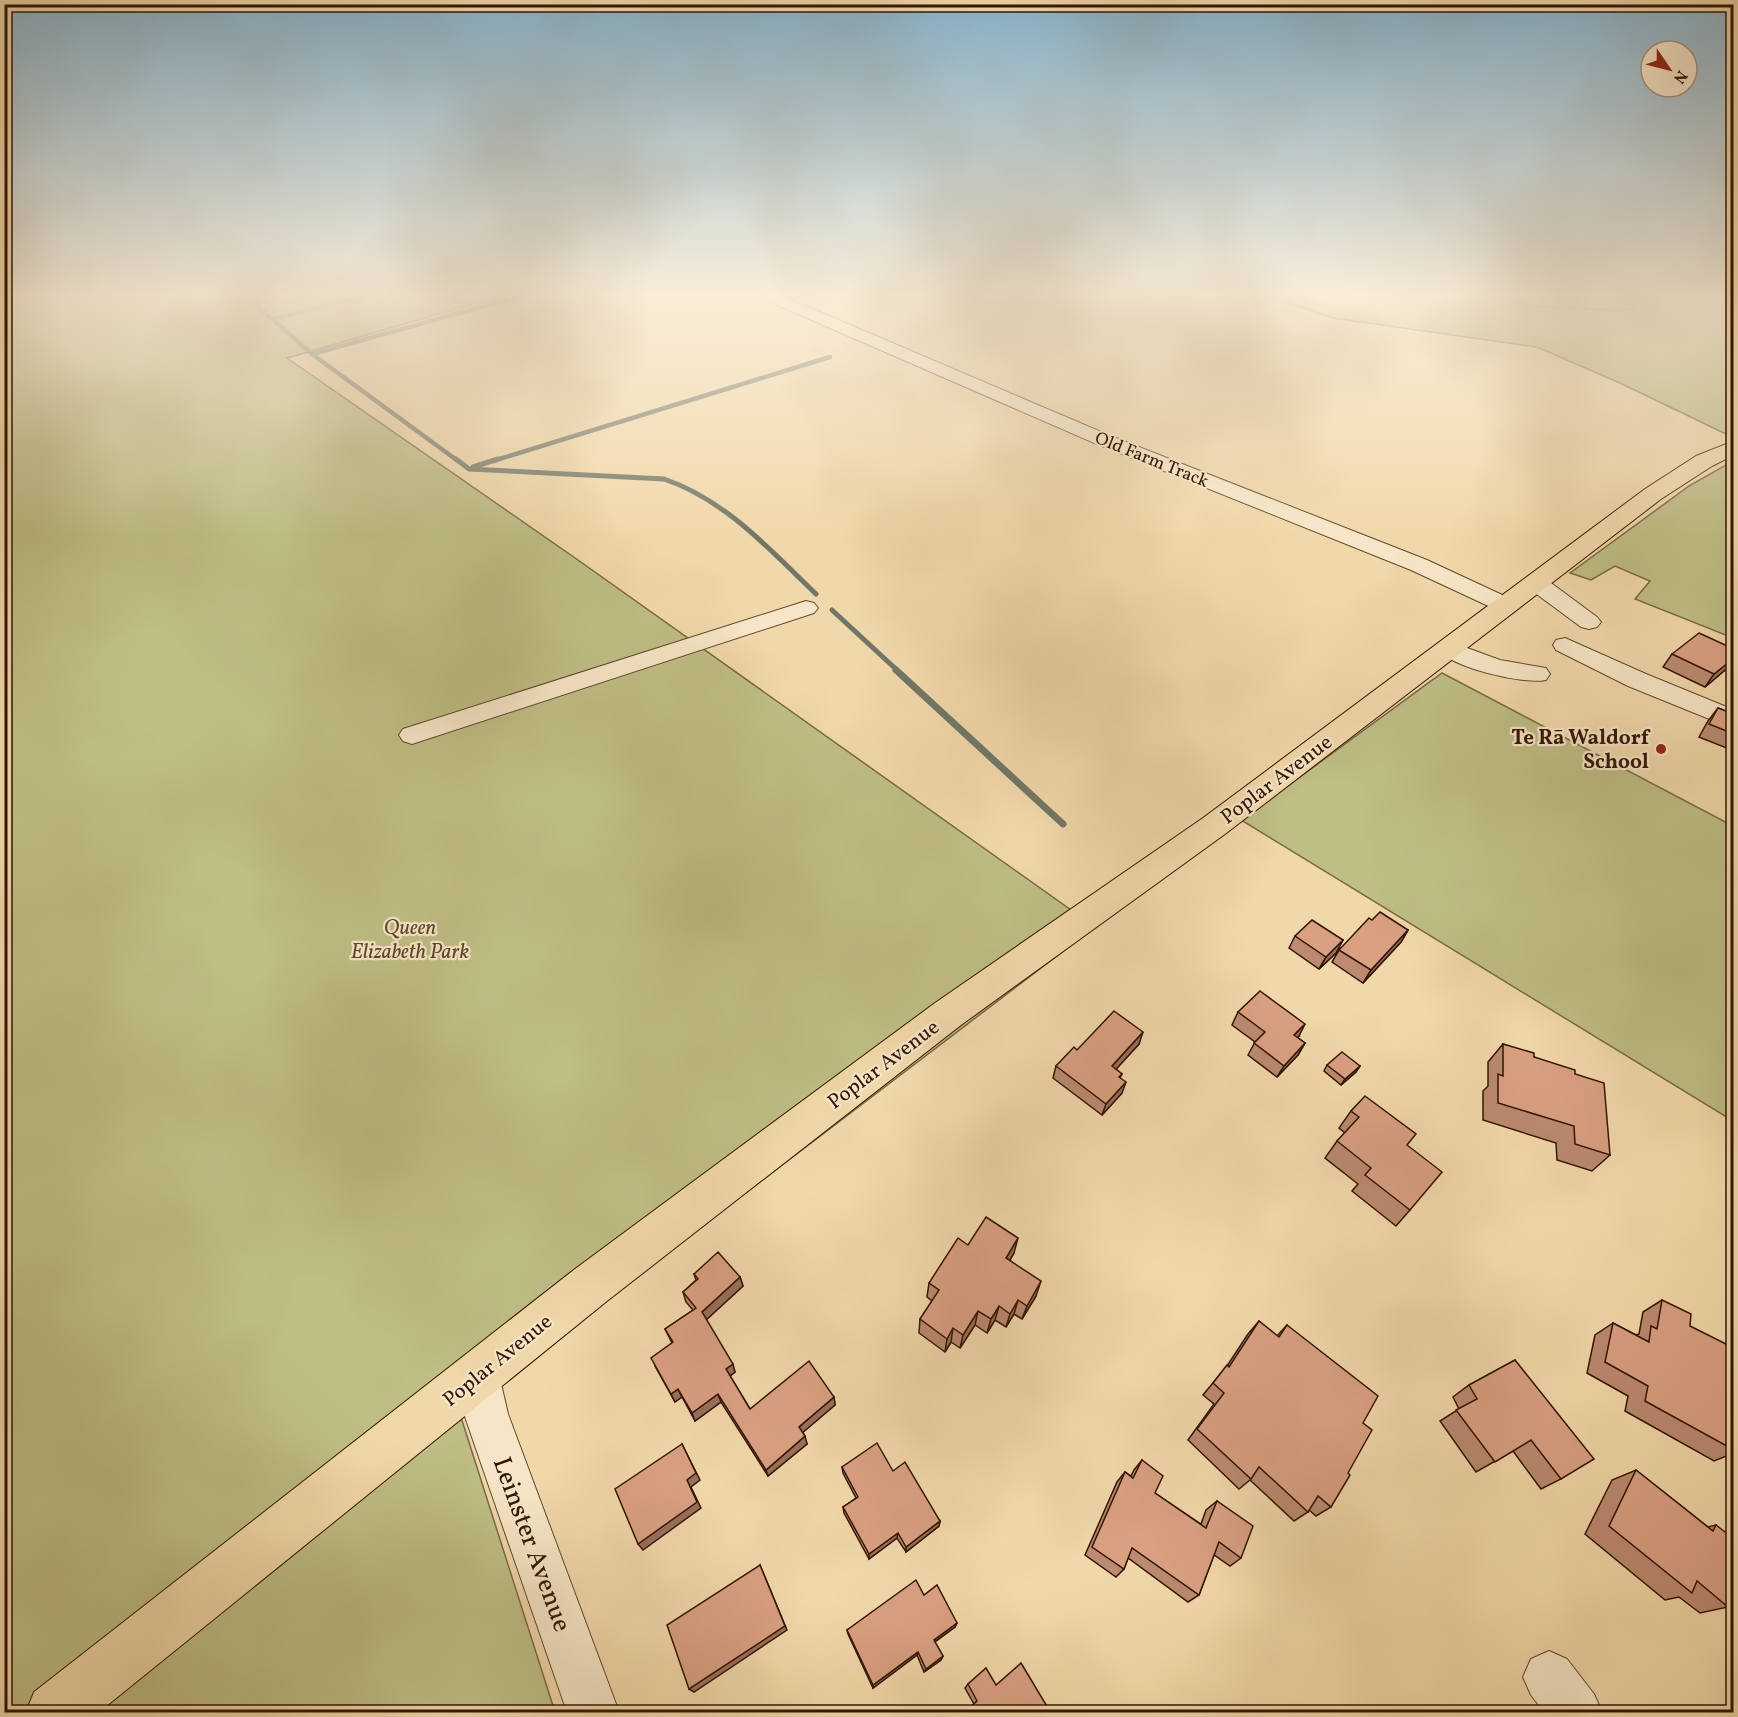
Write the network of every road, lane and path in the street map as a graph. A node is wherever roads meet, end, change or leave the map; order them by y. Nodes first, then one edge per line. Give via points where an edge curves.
1 (953, 375) edge
2 (1734, 447) edge
3 (1535, 582) junction
4 (1505, 605) junction
5 (806, 608) dead end
6 (1589, 622) dead end
7 (1565, 645) dead end
8 (1448, 648) junction
9 (1537, 674) dead end
10 (1734, 720) edge
11 (412, 735) dead end
12 (477, 1375) junction
13 (54, 1713) edge
14 (593, 1713) edge

1 - 4 street, Old Farm Track via 1099,438 1419,565
2 - 3 main road, Poplar Avenue via 1653,494
3 - 4 main road, Poplar Avenue
3 - 6 street
4 - 8 main road, Poplar Avenue
5 - 11 street
7 - 10 street
8 - 9 street via 1484,663
8 - 12 main road, Poplar Avenue via 1205,832 939,1021
12 - 13 main road, Poplar Avenue
12 - 14 street, Leinster Avenue via 486,1414

